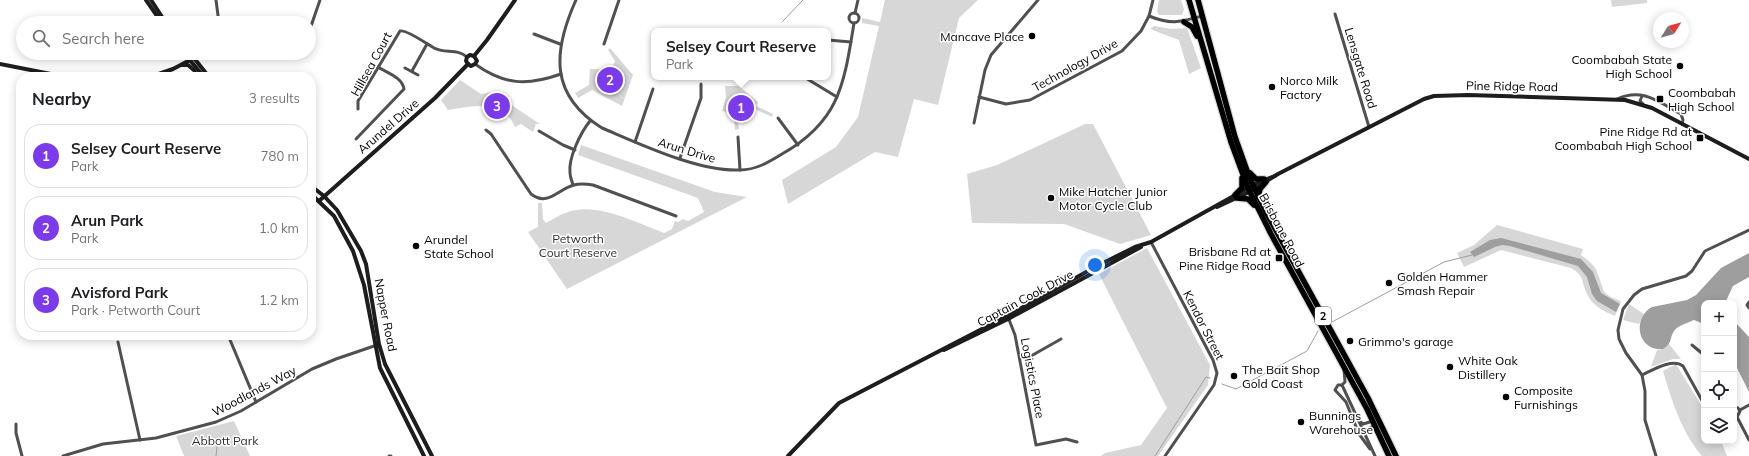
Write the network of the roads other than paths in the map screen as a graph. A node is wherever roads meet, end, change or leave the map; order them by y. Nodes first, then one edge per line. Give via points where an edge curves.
1 (146, 0) edge
2 (151, 0) edge
3 (216, 0) edge
4 (320, 0) edge
5 (515, 0) edge
6 (575, 0) edge
7 (619, 0) edge
8 (858, 0) edge
9 (1038, 0) edge
10 (1154, 0) edge
11 (1189, 0) edge
12 (1198, 0) edge
13 (855, 13) junction
14 (1335, 14) dead end
15 (157, 16) edge
16 (161, 16) edge
17 (217, 16) edge
18 (314, 16) edge
19 (1149, 16) junction
20 (1202, 16) junction
21 (1195, 18) junction
22 (1184, 22) junction
23 (854, 23) junction
24 (534, 34) dead end
25 (831, 40) edge
26 (851, 42) junction
27 (427, 44) junction
28 (560, 44) junction
29 (604, 44) dead end
30 (474, 56) junction
31 (467, 57) junction
32 (182, 60) edge
33 (187, 60) edge
34 (194, 60) edge
35 (195, 60) edge
36 (1208, 62) junction
37 (0, 64) edge
38 (468, 64) junction
39 (475, 64) junction
40 (178, 67) junction
41 (378, 67) junction
42 (405, 68) dead end
43 (412, 71) junction
44 (41, 72) edge
45 (164, 72) edge
46 (197, 72) edge
47 (200, 72) edge
48 (205, 72) edge
49 (561, 74) junction
50 (418, 75) dead end
51 (809, 80) edge
52 (701, 84) dead end
53 (654, 89) dead end
54 (1642, 96) junction
55 (837, 97) junction
56 (979, 97) junction
57 (1617, 99) junction
58 (1643, 104) junction
59 (358, 109) dead end
60 (778, 118) dead end
61 (590, 120) junction
62 (974, 123) dead end
63 (1682, 124) junction
64 (1369, 127) junction
65 (486, 130) dead end
66 (539, 131) dead end
67 (738, 137) dead end
68 (356, 139) dead end
69 (634, 142) junction
70 (798, 145) junction
71 (575, 150) junction
72 (680, 158) junction
73 (1749, 159) edge
74 (740, 170) junction
75 (1244, 172) junction
76 (1265, 181) junction
77 (573, 185) junction
78 (1251, 188) junction
79 (316, 190) edge
80 (324, 196) junction
81 (1236, 197) junction
82 (1258, 197) junction
83 (316, 198) edge
84 (319, 201) junction
85 (1260, 214) junction
86 (676, 216) dead end
87 (1749, 230) edge
88 (1151, 242) junction
89 (1749, 302) edge
90 (1749, 308) edge
91 (1008, 317) junction
92 (1061, 339) dead end
93 (230, 340) edge
94 (118, 342) dead end
95 (379, 344) junction
96 (374, 345) junction
97 (1692, 345) dead end
98 (1701, 352) edge
99 (1020, 358) junction
100 (1342, 363) junction
101 (1642, 375) junction
102 (1342, 385) junction
103 (1701, 399) edge
104 (256, 402) junction
105 (1749, 405) edge
106 (1736, 408) edge
107 (1740, 410) junction
108 (1354, 412) junction
109 (1737, 417) edge
110 (1737, 420) edge
111 (1377, 422) junction
112 (16, 424) dead end
113 (1356, 428) junction
114 (1363, 432) junction
115 (140, 440) junction
116 (1749, 440) edge
117 (1077, 442) dead end
118 (1370, 449) junction
119 (22, 456) edge
120 (63, 456) edge
121 (424, 456) edge
122 (432, 456) edge
123 (788, 456) edge
124 (1165, 456) edge
125 (1375, 456) edge
126 (1389, 456) edge
127 (1396, 456) edge
128 (1656, 456) edge

1 - 15 street
2 - 16 street
3 - 17 street
4 - 18 street
5 - 30 street
6 - 28 street, Arun Drive
7 - 29 street
8 - 13 street
9 - 56 street via 991,55
10 - 19 street, Technology Drive
11 - 21 highway, Brisbane Road / 2
12 - 20 highway, Brisbane Road / 2
13 - 23 street via 858,18
13 - 23 street via 849,17
14 - 64 street, Lensgate Road
19 - 22 street via 1171,23
19 - 56 street, Technology Drive via 1136,37 1122,51 1030,100 1006,104
20 - 21 street
20 - 75 highway, Brisbane Road / 2
21 - 22 street
21 - 36 highway, Brisbane Road / 2
22 - 36 highway via 1194,30
23 - 26 street, Arun Drive
24 - 28 street
25 - 26 street
26 - 55 street, Arun Drive via 844,82
27 - 31 street, Hillsea Court via 439,51 458,52
27 - 41 street, Hillsea Court via 400,31
27 - 43 street
28 - 49 street, Arun Drive
30 - 31 street
30 - 39 street via 477,59
31 - 38 street
32 - 40 street
33 - 40 street
34 - 47 street
35 - 48 street
36 - 75 highway, Brisbane Road / 2
37 - 44 street
38 - 39 street
38 - 80 street, Arundel Drive via 435,98
39 - 49 street via 491,75 526,83
40 - 45 street
40 - 46 street via 185,65
41 - 59 street, Hillsea Court via 358,101
41 - 68 street via 398,79 404,89
42 - 43 street
43 - 50 street
49 - 61 street, Arun Drive via 564,89 571,101
51 - 55 street
52 - 72 street via 701,98
53 - 69 street
54 - 57 street via 1628,94
54 - 58 street via 1640,100
54 - 63 street via 1647,95 1681,114
55 - 70 street, Arun Drive via 824,120
56 - 62 street
57 - 58 street, Pine Ridge Road
57 - 64 street, Pine Ridge Road via 1434,96
58 - 63 street, Pine Ridge Road
60 - 70 street
61 - 69 street, Arun Drive
61 - 71 street via 582,130
63 - 73 street, Pine Ridge Road
64 - 76 street, Pine Ridge Road
65 - 77 street via 531,194 538,199 544,200
66 - 71 street
67 - 74 street
69 - 72 street, Arun Drive
70 - 74 street, Arun Drive via 766,163 752,169
71 - 77 street via 570,165
72 - 74 street, Arun Drive via 714,168
75 - 76 highway
75 - 78 highway, Brisbane Road / 2
75 - 81 highway via 1242,186
76 - 78 street, Pine Ridge Road
76 - 82 highway
77 - 86 street via 593,185
78 - 81 street, Captain Cook Drive
78 - 82 highway, Brisbane Road / 2
78 - 85 highway, Brisbane Road / 2
79 - 80 street, Napper Road
80 - 84 street, Arundel Drive
80 - 95 street, Napper Road via 344,220 366,264
81 - 85 highway via 1249,199
81 - 88 street, Captain Cook Drive
82 - 111 highway, Brisbane Road / 2
83 - 84 street, Napper Road
84 - 96 street, Napper Road via 335,217 357,262 364,285
85 - 100 highway, Brisbane Road / 2
87 - 101 street via 1705,251 1686,276 1642,290 1627,302 1619,317 1619,340
88 - 91 street, Captain Cook Drive via 1092,268
88 - 124 street, Kendor Street via 1213,360 1217,373 1214,385
89 - 90 street
91 - 99 street, Logistics Place via 1014,330
91 - 123 street, Captain Cook Drive via 839,403
92 - 99 street via 1031,356
93 - 104 street
94 - 115 street
95 - 96 street, Woodlands Way
95 - 122 street, Napper Road via 389,372
96 - 104 street, Woodlands Way via 312,369
96 - 121 street, Napper Road via 380,368
97 - 98 street
99 - 117 street, Logistics Place via 1036,445 1066,440
100 - 102 street via 1345,379
100 - 111 highway, Brisbane Road / 2
101 - 103 street via 1672,362 1679,363
101 - 128 street via 1645,420
102 - 108 street
102 - 113 street via 1338,385 1335,390 1347,404
104 - 115 street, Woodlands Way via 216,422
105 - 107 street
106 - 107 street
107 - 109 street
108 - 111 street via 1362,423
108 - 114 street
110 - 116 street
111 - 114 street
111 - 126 highway, Brisbane Road / 2
111 - 127 highway, Brisbane Road / 2
112 - 119 street
113 - 114 street
113 - 118 street
114 - 118 street
115 - 120 street, Woodlands Way via 103,444
118 - 125 street

